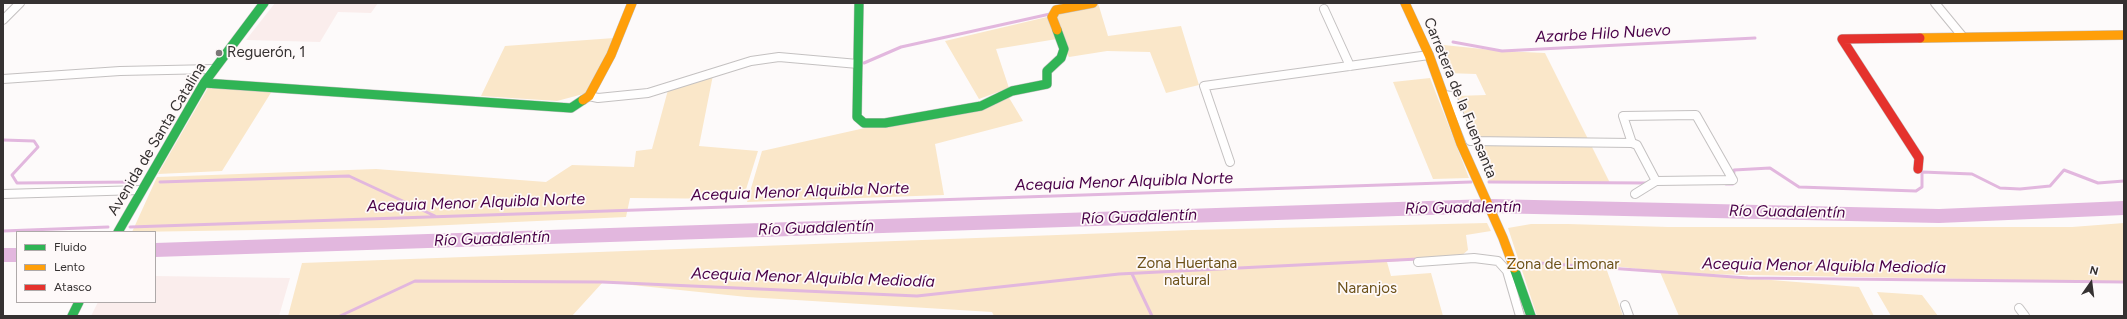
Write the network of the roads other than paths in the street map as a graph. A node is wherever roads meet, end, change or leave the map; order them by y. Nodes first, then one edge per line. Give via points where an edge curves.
1 (20, 3) edge
2 (264, 3) edge
3 (632, 3) edge
4 (859, 3) edge
5 (1093, 3) edge
6 (1405, 3) edge
7 (1935, 3) edge
8 (1324, 9) dead end
9 (3, 20) edge
10 (2124, 35) edge
11 (1963, 37) junction
12 (1428, 54) junction
13 (858, 64) junction
14 (1350, 66) junction
15 (214, 69) junction
16 (3, 79) edge
17 (204, 83) junction
18 (1444, 95) junction
19 (589, 96) junction
20 (1632, 143) junction
21 (1230, 162) dead end
22 (1918, 169) dead end
23 (1656, 181) junction
24 (141, 190) junction
25 (3, 194) edge
26 (1635, 194) dead end
27 (119, 231) edge
28 (1418, 262) dead end
29 (78, 303) edge
30 (1625, 305) dead end
31 (2019, 308) dead end
32 (72, 316) edge
33 (1520, 316) edge
34 (1532, 316) edge
35 (1629, 316) edge
36 (2025, 316) edge

1 - 9 street
2 - 15 street, Avenida de Santa Catalina
3 - 19 street via 611,55
4 - 13 street
5 - 13 street via 1056,10 1054,13 1052,17 1064,49 1061,58 1046,71 1047,84 1012,91 981,106 885,123 864,123 857,117
6 - 12 street, Carretera de la Fuensanta
7 - 11 street
8 - 14 street
10 - 11 street
11 - 22 street via 1842,39 1919,158
12 - 14 street
12 - 18 street, Carretera de la Fuensanta
13 - 19 street via 815,58 779,57 751,61 648,92 598,98
14 - 21 street via 1204,86
15 - 16 street via 120,71
15 - 17 street, Avenida de Santa Catalina
17 - 19 street via 571,108
17 - 24 street, Avenida de Santa Catalina
18 - 20 street via 1452,96 1470,141
18 - 34 street, Carretera de la Fuensanta via 1461,144 1485,194
20 - 23 street via 1637,144
20 - 23 street via 1624,116 1696,115 1733,180
23 - 26 street
24 - 25 street
24 - 27 street, Avenida de Santa Catalina
28 - 33 street via 1474,258 1498,261 1507,271
29 - 32 street
30 - 35 street
31 - 36 street

